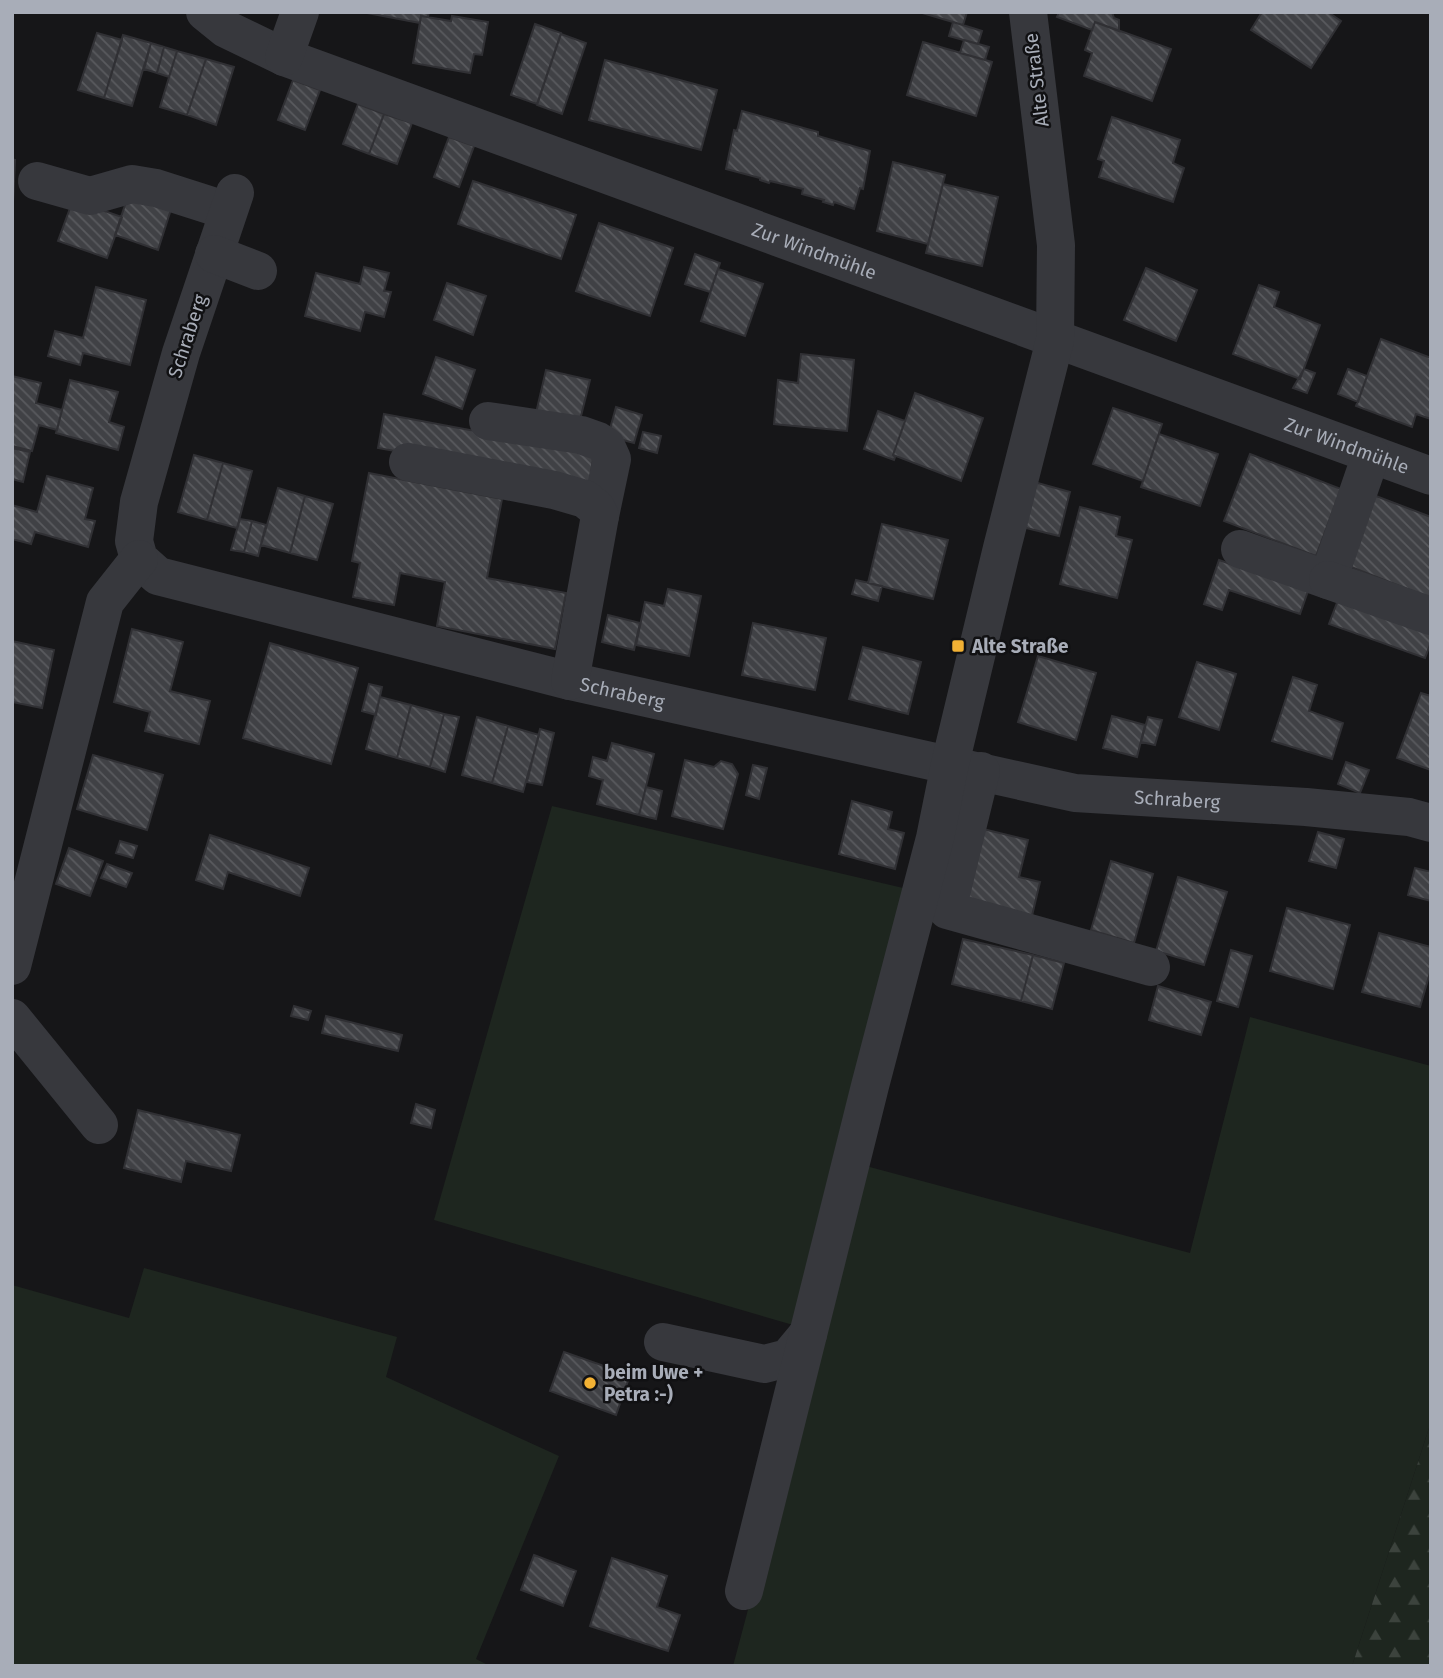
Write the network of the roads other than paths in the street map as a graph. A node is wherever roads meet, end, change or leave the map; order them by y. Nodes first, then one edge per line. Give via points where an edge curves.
1 (205, 12) edge
2 (300, 12) edge
3 (1028, 12) edge
4 (284, 57) junction
5 (37, 181) dead end
6 (214, 254) junction
7 (258, 271) dead end
8 (1055, 340) junction
9 (488, 421) dead end
10 (1371, 455) junction
11 (408, 462) dead end
12 (1431, 476) edge
13 (600, 516) junction
14 (1240, 549) dead end
15 (139, 559) junction
16 (1328, 580) junction
17 (1431, 616) edge
18 (570, 681) junction
19 (966, 768) junction
20 (1431, 823) edge
21 (12, 966) edge
22 (1151, 967) dead end
23 (12, 1018) edge
24 (99, 1125) dead end
25 (808, 1334) junction
26 (663, 1342) dead end
27 (744, 1591) dead end

1 - 4 street, Zur Windmühle via 226,29
2 - 4 street
3 - 8 street, Alte Straße via 1056,245
4 - 8 street, Zur Windmühle
5 - 6 street, Schraberg via 90,196 132,184 232,202
6 - 7 street
6 - 15 street, Schraberg via 139,502 134,541
8 - 10 street, Zur Windmühle
8 - 19 street, Alte Straße
9 - 13 street via 581,435 606,446 612,460
10 - 12 street, Zur Windmühle
10 - 16 street
11 - 13 street via 585,499
13 - 18 street
14 - 16 street
15 - 18 street, Schraberg via 158,576 185,585
15 - 21 street via 105,602
16 - 17 street
18 - 19 street, Schraberg
19 - 20 street, Schraberg via 1075,793 1306,807
19 - 22 street via 947,910
19 - 25 street via 935,838
23 - 24 street
25 - 26 street via 788,1358 764,1364
25 - 27 street

